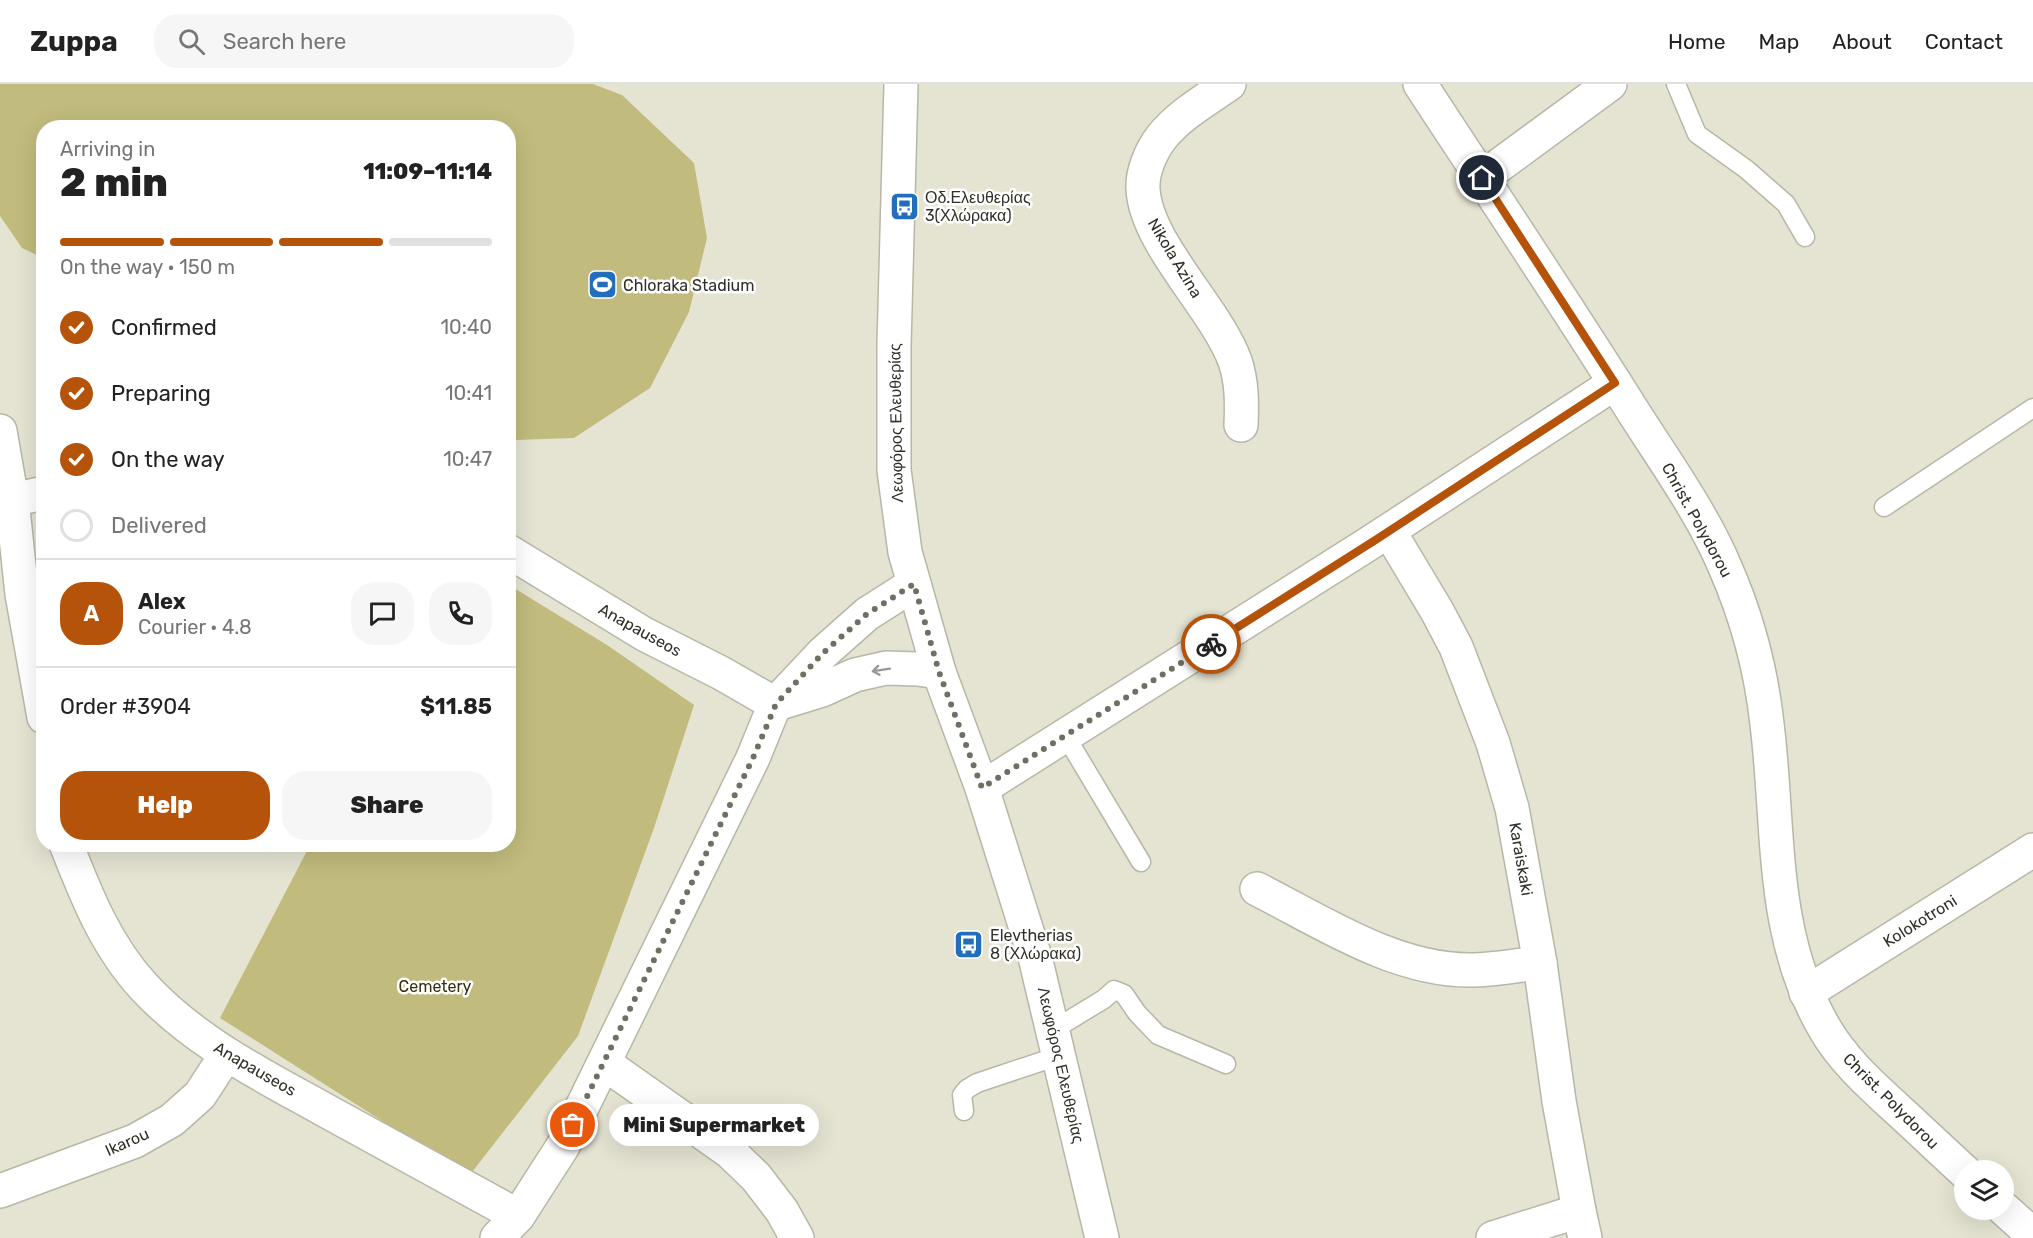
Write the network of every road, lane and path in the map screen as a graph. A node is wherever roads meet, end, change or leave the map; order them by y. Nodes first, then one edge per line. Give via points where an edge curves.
1 (901, 84) edge
2 (1229, 84) edge
3 (1420, 84) edge
4 (1610, 84) edge
5 (1676, 84) edge
6 (1482, 178) junction
7 (1805, 237) dead end
8 (1615, 383) junction
9 (2033, 408) edge
10 (1241, 425) dead end
11 (0, 430) edge
12 (36, 495) edge
13 (12, 500) junction
14 (1884, 507) dead end
15 (1389, 531) junction
16 (516, 556) edge
17 (914, 584) junction
18 (36, 672) edge
19 (939, 672) junction
20 (776, 704) junction
21 (1065, 735) junction
22 (982, 788) junction
23 (2033, 850) edge
24 (69, 852) edge
25 (1141, 862) dead end
26 (1257, 889) dead end
27 (1540, 963) junction
28 (1806, 993) junction
29 (1055, 1043) junction
30 (226, 1055) junction
31 (604, 1063) junction
32 (1226, 1064) dead end
33 (964, 1111) dead end
34 (1954, 1162) edge
35 (0, 1191) edge
36 (1582, 1224) edge
37 (508, 1227) edge
38 (797, 1238) edge
39 (1102, 1238) edge
40 (1493, 1238) edge

1 - 17 street, Λεωφόρος Ελευθερίας via 894,470 905,552
2 - 10 street, Nikola Azina via 1181,117 1160,138 1147,164 1143,188 1149,214 1162,241 1235,362 1242,391
3 - 6 street, Christ. Polydorou
4 - 6 street
5 - 7 lane via 1697,134 1786,204
6 - 8 street, Christ. Polydorou
8 - 15 street
8 - 28 street, Christ. Polydorou via 1697,514 1724,563 1747,622 1767,724 1785,927
9 - 14 lane
11 - 13 street
12 - 13 street
13 - 18 street via 22,594
15 - 21 street
15 - 27 street, Karaiskaki via 1451,638 1493,743 1512,808
16 - 20 street, Anapauseos via 644,634
17 - 19 street, Λεωφόρος Ελευθερίας
17 - 20 street via 847,630
19 -> 20 street via 886,668
19 - 22 street, Λεωφόρος Ελευθερίας
20 - 31 street
21 - 22 street
21 - 25 lane
22 - 29 street, Λεωφόρος Ελευθερίας via 1035,957
23 - 28 street, Kolokotroni
24 - 30 street, Anapauseos via 88,901 109,940 143,987
26 - 27 street via 1364,944 1408,960 1472,970
27 - 36 street, Karaiskaki via 1559,1101
28 - 34 street, Christ. Polydorou via 1845,1057
29 - 32 lane via 1114,990 1124,994 1158,1035
29 - 33 lane via 967,1089 962,1095
29 - 39 street, Λεωφόρος Ελευθερίας
30 - 35 street, Ikarou via 200,1095 172,1120 135,1141
30 - 37 street, Anapauseos
31 - 37 street via 563,1146
31 - 38 street via 730,1152 756,1177
36 - 40 street, Karaiskaki

